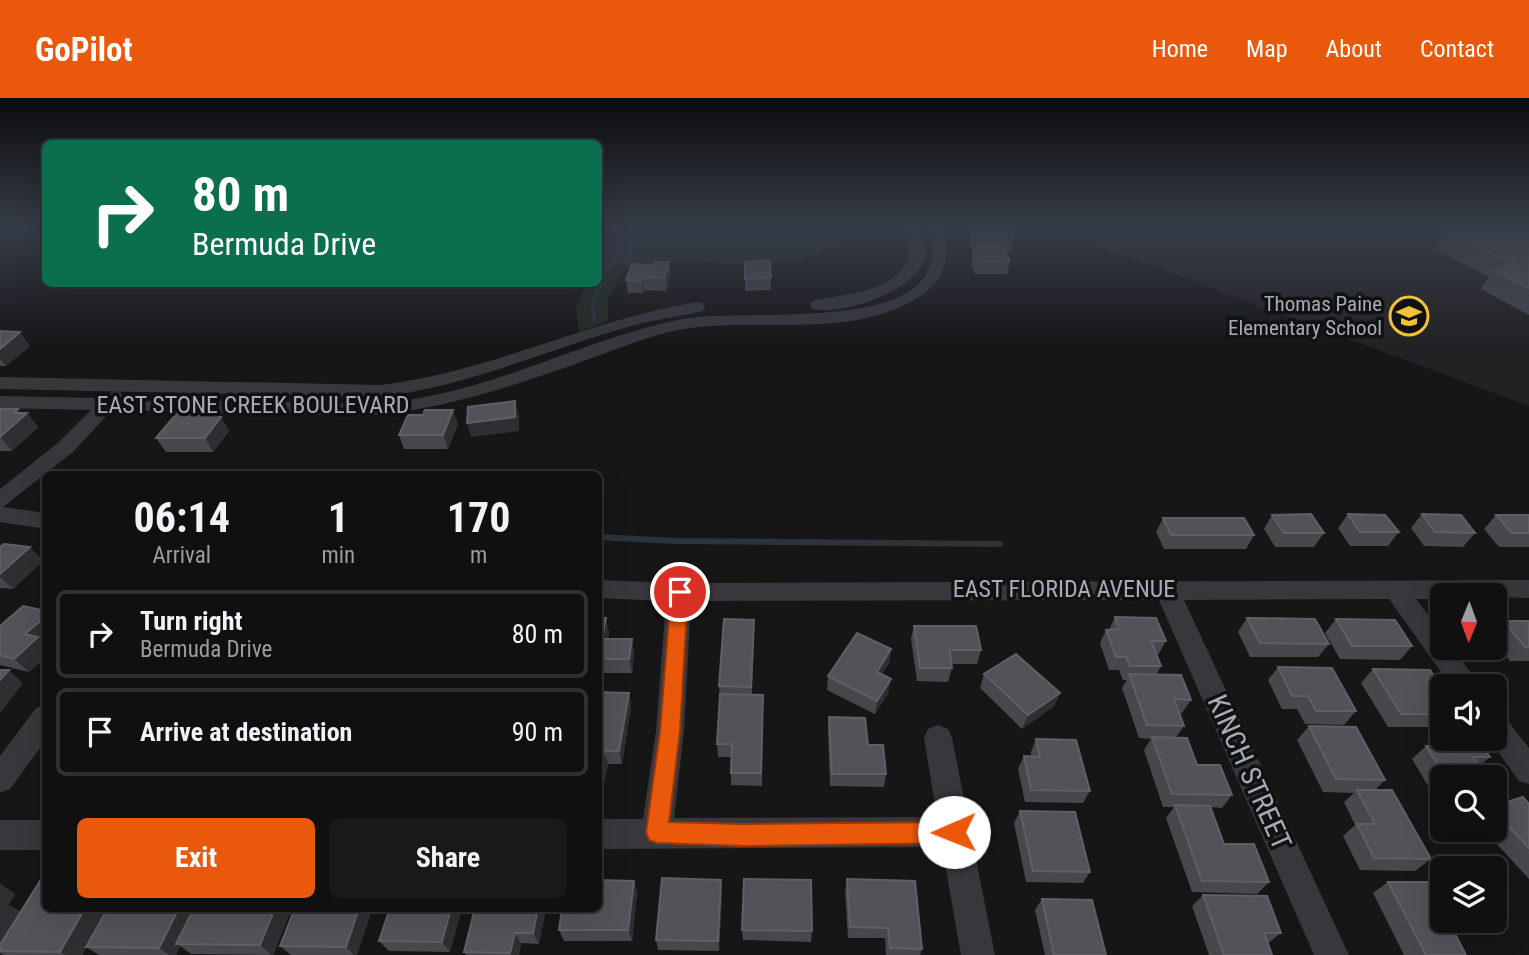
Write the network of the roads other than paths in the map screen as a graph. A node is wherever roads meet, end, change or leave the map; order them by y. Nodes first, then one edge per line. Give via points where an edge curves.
1 (913, 267) edge
2 (938, 267) edge
3 (887, 288) junction
4 (914, 302) junction
5 (728, 320) junction
6 (502, 367) junction
7 (131, 378) junction
8 (0, 383) edge
9 (0, 402) edge
10 (107, 404) junction
11 (0, 500) edge
12 (0, 514) edge
13 (42, 520) edge
14 (602, 589) edge
15 (1167, 589) junction
16 (1529, 589) edge
17 (1396, 590) junction
18 (680, 592) junction
19 (1457, 674) edge
20 (42, 722) edge
21 (938, 738) dead end
22 (1507, 741) edge
23 (1529, 771) edge
24 (0, 779) edge
25 (657, 832) junction
26 (954, 832) junction
27 (602, 834) edge
28 (0, 835) edge
29 (42, 835) edge
30 (978, 955) edge
31 (1332, 955) edge

1 - 3 street, EAST STONE CREEK BOULEVARD
2 - 4 street, EAST STONE CREEK BOULEVARD
3 - 4 street
3 - 5 street, EAST STONE CREEK BOULEVARD via 827,304
4 - 5 street, EAST STONE CREEK BOULEVARD via 832,319
5 - 6 street, EAST STONE CREEK BOULEVARD via 695,322
6 - 7 street, EAST STONE CREEK BOULEVARD via 428,386 389,390
6 - 10 street, EAST STONE CREEK BOULEVARD via 440,402 390,409
7 - 8 street, EAST STONE CREEK BOULEVARD
7 - 10 street
9 - 10 street, EAST STONE CREEK BOULEVARD
10 - 11 street via 66,447
12 - 13 street
14 - 18 street, EAST FLORIDA AVENUE
15 - 17 street, EAST FLORIDA AVENUE
15 - 18 street, EAST FLORIDA AVENUE
15 - 31 street, KINCH STREET
16 - 17 street, EAST FLORIDA AVENUE
17 - 19 street
18 - 25 street
20 - 24 street
21 - 26 street
22 - 23 street
25 - 26 street
25 - 27 street
26 - 30 street
28 - 29 street

